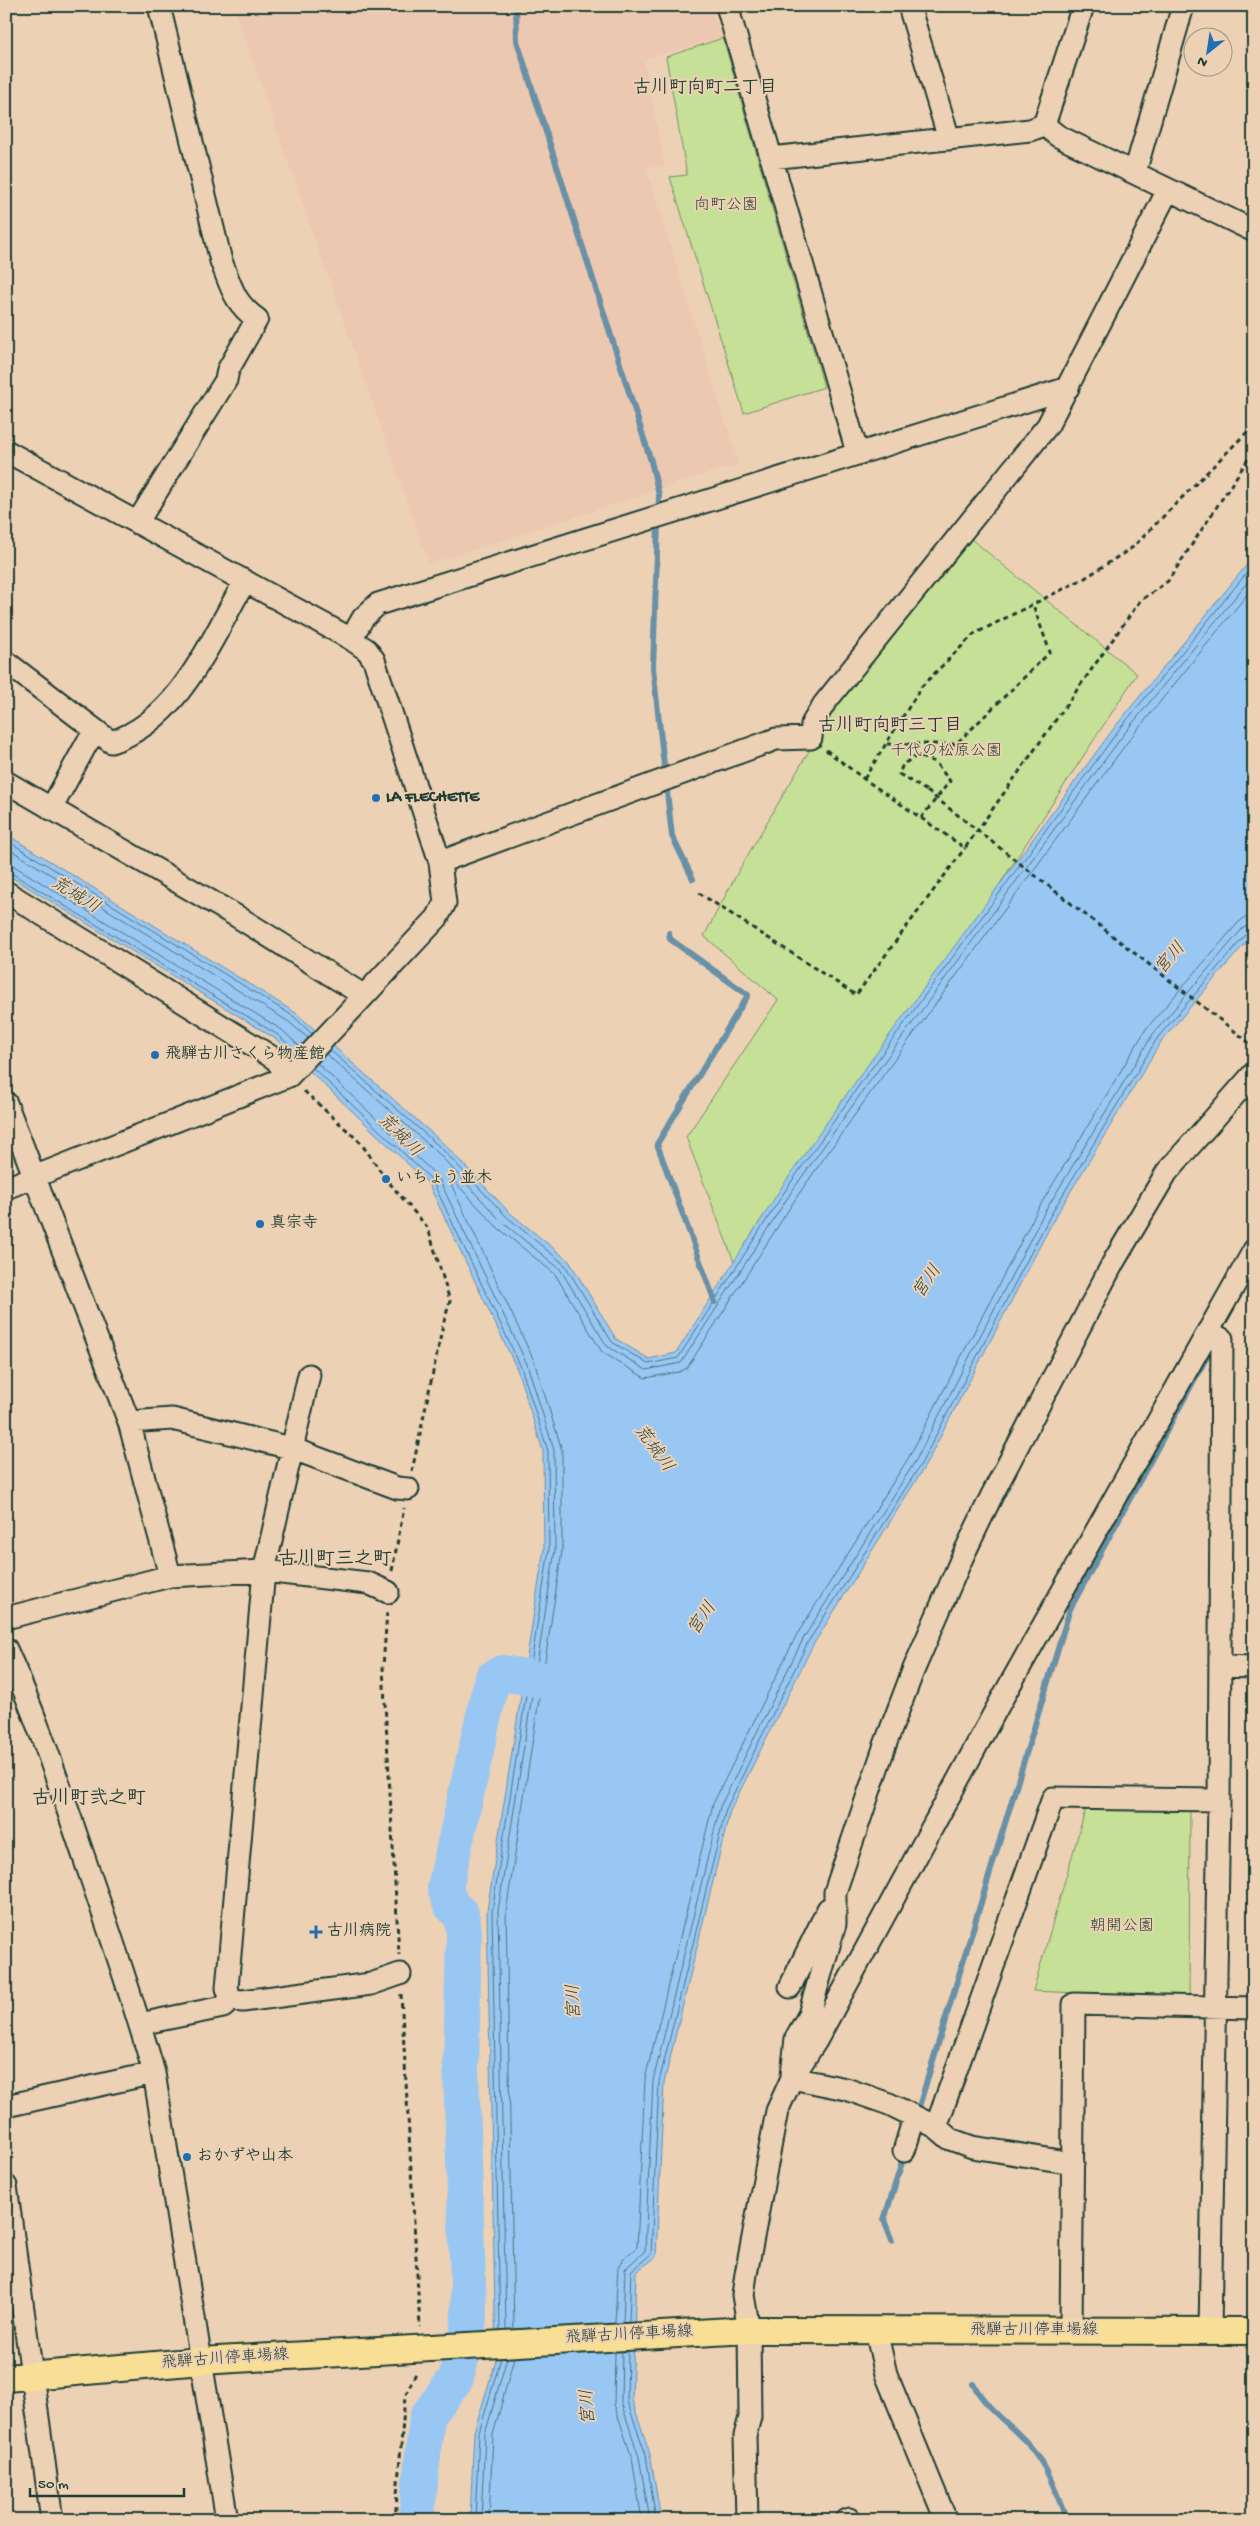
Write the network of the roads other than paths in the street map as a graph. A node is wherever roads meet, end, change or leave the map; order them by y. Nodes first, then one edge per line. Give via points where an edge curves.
1 (159, 6) edge
2 (727, 6) edge
3 (909, 6) edge
4 (1083, 6) edge
5 (1183, 6) edge
6 (1044, 125) junction
7 (949, 139) junction
8 (771, 158) junction
9 (1135, 172) junction
10 (1168, 190) junction
11 (1248, 223) edge
12 (1068, 388) junction
13 (6, 451) edge
14 (857, 452) junction
15 (137, 523) junction
16 (245, 581) junction
17 (351, 639) junction
18 (6, 662) edge
19 (97, 731) junction
20 (6, 782) edge
21 (51, 809) junction
22 (440, 862) junction
23 (6, 892) edge
24 (359, 999) junction
25 (1254, 1073) edge
26 (289, 1076) junction
27 (6, 1103) edge
28 (36, 1176) junction
29 (6, 1188) edge
30 (1254, 1250) edge
31 (1246, 1278) edge
32 (1214, 1335) junction
33 (309, 1375) dead end
34 (129, 1422) junction
35 (291, 1448) junction
36 (408, 1489) road end
37 (264, 1571) junction
38 (170, 1576) junction
39 (388, 1592) road end
40 (6, 1618) edge
41 (6, 1649) edge
42 (1220, 1666) junction
43 (1254, 1667) edge
44 (1219, 1800) junction
45 (835, 1892) junction
46 (400, 1974) road end
47 (790, 1987) dead end
48 (231, 2000) junction
49 (1216, 2007) junction
50 (1254, 2008) edge
51 (140, 2024) junction
52 (154, 2073) junction
53 (792, 2078) junction
54 (6, 2106) edge
55 (914, 2118) junction
56 (936, 2127) junction
57 (904, 2151) dead end
58 (1072, 2163) junction
59 (6, 2186) edge
60 (741, 2330) junction
61 (876, 2331) junction
62 (1071, 2331) junction
63 (1254, 2331) edge
64 (1210, 2332) junction
65 (200, 2361) junction
66 (32, 2374) junction
67 (6, 2378) edge
68 (52, 2520) edge
69 (227, 2520) edge
70 (748, 2520) edge
71 (946, 2520) edge

1 - 15 street via 221,261 235,297 243,309 257,320 228,370 226,380
2 - 8 street
3 - 7 street
4 - 6 street
5 - 9 street
6 - 7 street via 1030,130
6 - 9 street via 1058,136
7 - 8 street
8 - 14 street
9 - 10 street
10 - 11 street
10 - 12 street
12 - 14 street
12 - 22 street via 1048,425 824,704 812,724 811,738 776,739
13 - 15 street
14 - 17 street via 378,604 363,618
15 - 16 street
16 - 17 street
16 - 19 street via 190,676 170,703 128,737 111,742
17 - 22 street via 367,650 374,660
18 - 19 street
19 - 21 street via 87,743
20 - 21 street
21 - 24 street via 238,917
22 - 24 street via 445,903 437,918
23 - 26 street via 275,1059
24 - 26 street
25 - 45 street via 1155,1189 992,1495 910,1680
26 - 28 street
27 - 28 street
28 - 29 street
28 - 34 street
30 - 31 street
31 - 32 street
32 - 42 street
32 - 53 street via 1004,1697 816,2042
33 - 35 street
34 - 35 street via 172,1419
34 - 38 street
35 - 36 street
35 - 37 street
37 - 38 street
37 - 39 street via 368,1583
37 - 48 street via 226,1988
38 - 40 street
41 - 51 street via 34,1713
42 - 43 street
42 - 44 street
44 - 49 street
44 - 56 street via 1054,1798
45 - 47 street
45 - 53 street via 835,1924 809,2015 796,2038
46 - 48 street via 371,1984
48 - 51 street via 223,2007
49 - 50 street
49 - 58 street via 1074,2004
49 - 64 street
51 - 52 street
52 - 54 street
52 - 65 street
53 - 55 street via 846,2089 889,2104
53 - 60 street via 777,2111 746,2274
55 - 56 street
55 - 57 street
56 - 58 street via 950,2139 972,2147
58 - 62 street
59 - 66 street
60 - 61 main road, 飛騨古川停車場線
60 - 65 main road, 飛騨古川停車場線
60 - 70 street via 750,2417 745,2475
61 - 62 main road, 飛騨古川停車場線
61 - 71 street via 886,2374
62 - 64 main road, 飛騨古川停車場線
63 - 64 main road, 飛騨古川停車場線
65 - 66 main road, 飛騨古川停車場線
65 - 69 street
66 - 67 main road, 飛騨古川停車場線
66 - 68 street

